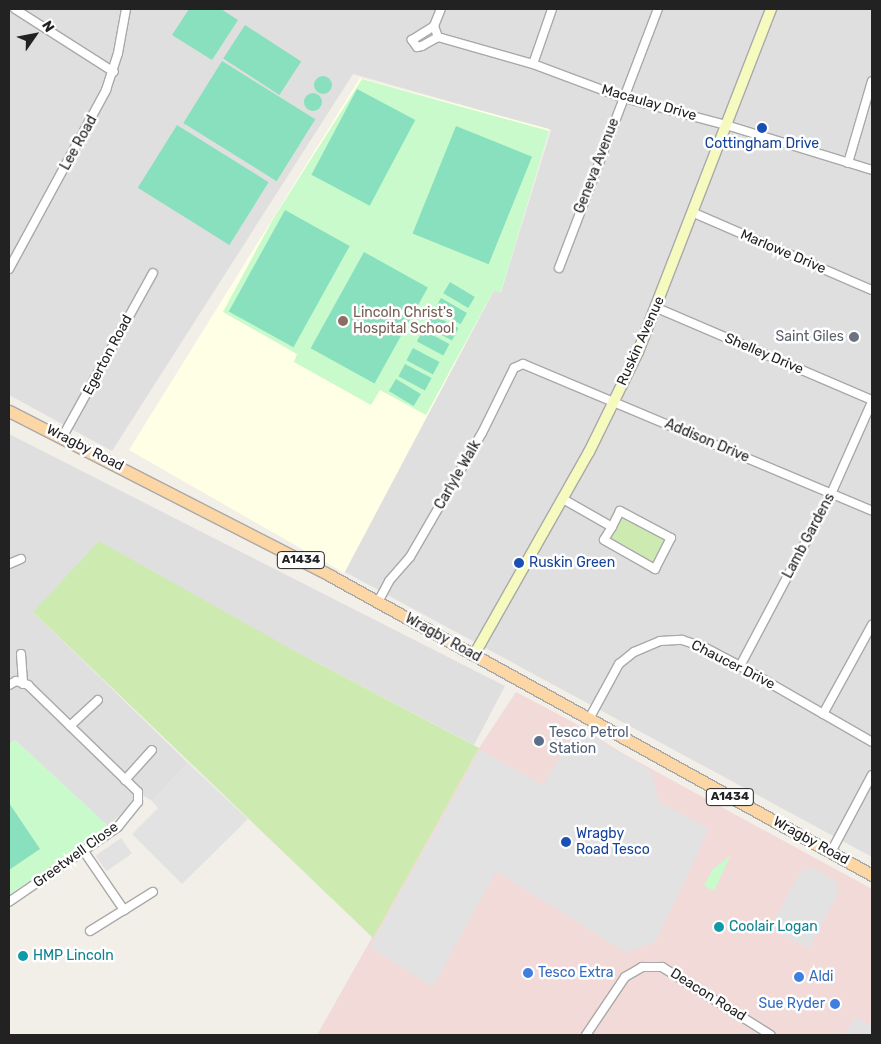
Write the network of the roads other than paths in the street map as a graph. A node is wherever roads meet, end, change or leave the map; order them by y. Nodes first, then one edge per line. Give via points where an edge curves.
1 (15, 9) edge
2 (126, 9) edge
3 (441, 9) edge
4 (552, 9) edge
5 (658, 9) edge
6 (771, 9) edge
7 (434, 26) junction
8 (438, 36) junction
9 (532, 64) junction
10 (114, 72) junction
11 (872, 81) edge
12 (624, 98) junction
13 (726, 125) junction
14 (848, 163) junction
15 (872, 170) edge
16 (694, 213) junction
17 (558, 268) dead end
18 (9, 269) edge
19 (153, 273) dead end
20 (872, 290) edge
21 (656, 308) junction
22 (542, 372) joint
23 (872, 401) edge
24 (614, 402) junction
25 (9, 411) edge
26 (63, 436) junction
27 (831, 494) junction
28 (563, 499) junction
29 (872, 511) edge
30 (612, 526) junction
31 (20, 559) dead end
32 (9, 564) edge
33 (378, 602) junction
34 (872, 625) edge
35 (21, 654) dead end
36 (474, 655) junction
37 (740, 666) junction
38 (20, 682) junction
39 (9, 685) edge
40 (98, 700) dead end
41 (824, 714) junction
42 (588, 719) junction
43 (70, 726) junction
44 (872, 742) edge
45 (152, 750) dead end
46 (872, 775) edge
47 (125, 780) junction
48 (84, 850) junction
49 (830, 852) junction
50 (872, 875) edge
51 (153, 892) dead end
52 (9, 902) edge
53 (124, 910) junction
54 (90, 931) dead end
55 (586, 1035) edge
56 (771, 1035) edge

1 - 10 street
2 - 10 street, Lee Road
3 - 7 street
4 - 9 street
5 - 12 street, Geneva Avenue
6 - 13 main road, Ruskin Avenue
7 - 8 street
7 - 8 street via 412,40 417,46 422,46
8 - 9 street, Macaulay Drive
9 - 12 street, Macaulay Drive
10 - 18 street, Lee Road via 89,126
11 - 14 street
12 - 13 street, Macaulay Drive
12 - 17 street, Geneva Avenue
13 - 14 street, Macaulay Drive
13 - 16 main road, Ruskin Avenue
14 - 15 street, Macaulay Drive
16 - 20 street, Marlowe Drive
16 - 21 main road, Ruskin Avenue
19 - 26 street, Egerton Road
21 - 23 street, Shelley Drive
21 - 24 main road, Ruskin Avenue
22 - 24 street, Addison Drive
22 - 33 street, Carlyle Walk via 523,364 514,368 482,433 410,557 389,581
23 - 27 street, Lamb Gardens
24 - 27 street, Addison Drive
24 - 28 main road, Ruskin Avenue
25 - 26 main road, Wragby Road / A1434
26 - 33 main road, Wragby Road / A1434
27 - 29 street, Addison Drive
27 - 37 street, Lamb Gardens
28 - 30 street
28 - 36 main road, Ruskin Avenue
30 - 30 street via 620,511 672,538 655,569 604,540
31 - 32 street
33 - 36 main road, Wragby Road / A1434
34 - 41 street
35 - 38 street
36 - 42 main road, Wragby Road / A1434
37 - 41 street, Chaucer Drive
37 - 42 street, Chaucer Drive via 704,647 682,640 660,641 634,652 619,664
38 - 39 street
38 - 43 street
40 - 43 street
41 - 44 street, Chaucer Drive
42 - 49 main road, Wragby Road / A1434
43 - 47 street
45 - 47 street
46 - 49 street
47 - 48 street, Greetwell Close via 138,792 138,802 118,827
48 - 52 street, Greetwell Close
48 - 53 street
49 - 50 main road, Wragby Road / A1434
51 - 53 street
53 - 54 street
55 - 56 street, Deacon Road via 625,977 642,967 676,973

